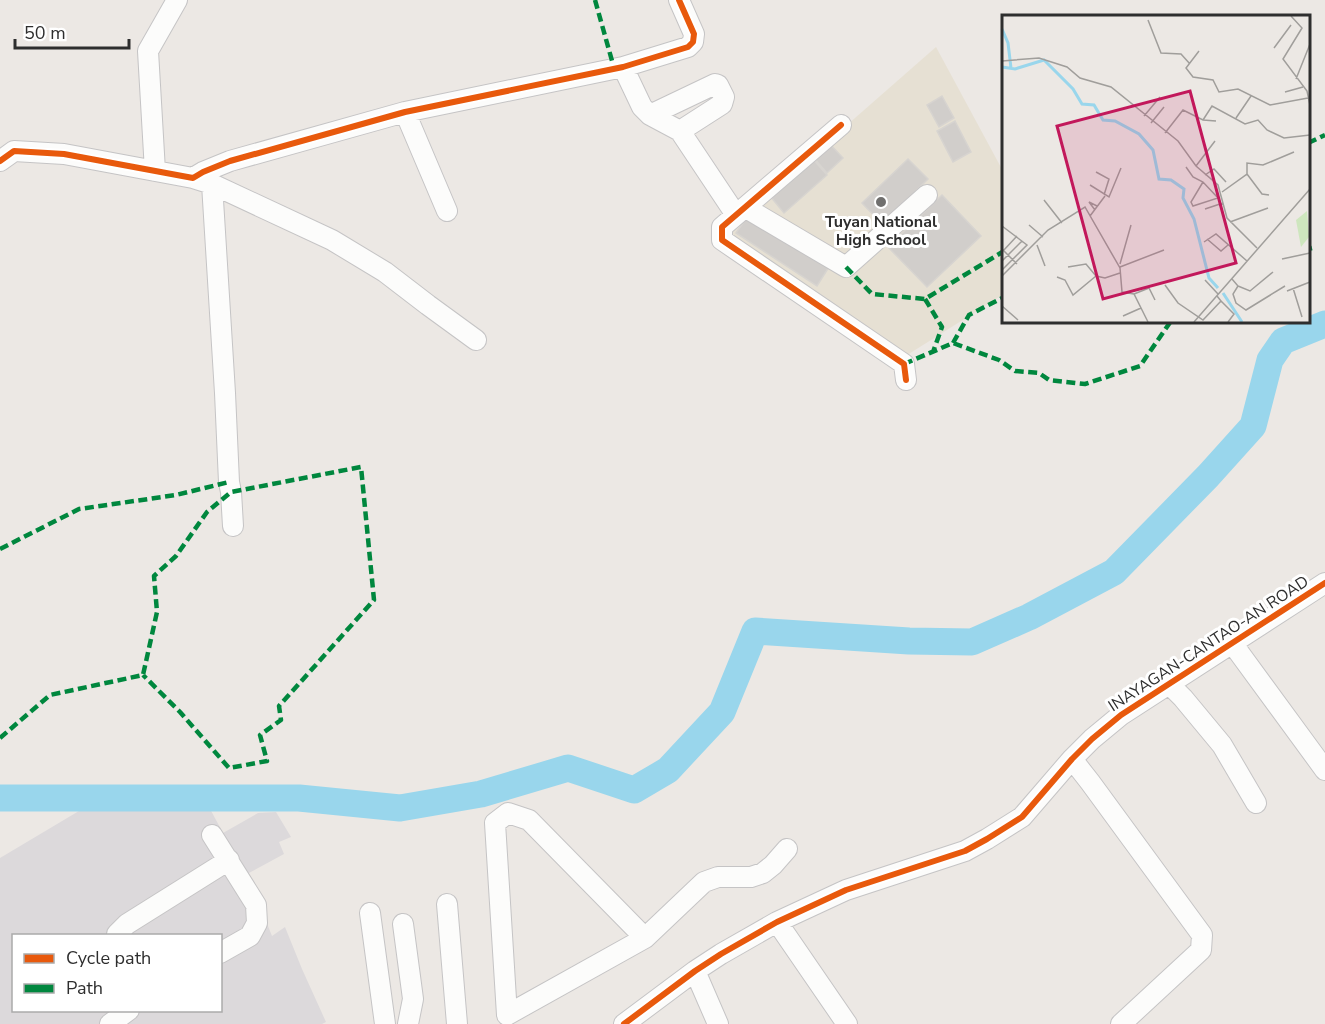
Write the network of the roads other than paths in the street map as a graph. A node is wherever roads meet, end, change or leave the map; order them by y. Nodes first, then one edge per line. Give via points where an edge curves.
1 (177, 0) edge
2 (679, 0) edge
3 (623, 67) junction
4 (405, 112) junction
5 (650, 116) junction
6 (841, 125) dead end
7 (680, 131) junction
8 (0, 161) edge
9 (155, 171) junction
10 (202, 181) junction
11 (927, 195) dead end
12 (447, 211) dead end
13 (741, 211) junction
14 (476, 340) dead end
15 (906, 380) dead end
16 (233, 526) dead end
17 (1325, 583) edge
18 (1232, 643) junction
19 (1169, 684) junction
20 (1072, 759) junction
21 (1325, 770) edge
22 (1256, 803) dead end
23 (212, 835) dead end
24 (787, 849) dead end
25 (229, 860) junction
26 (447, 904) dead end
27 (370, 913) dead end
28 (777, 922) junction
29 (403, 924) dead end
30 (117, 934) edge
31 (645, 938) junction
32 (222, 952) edge
33 (695, 971) junction
34 (128, 1012) edge
35 (504, 1020) edge
36 (111, 1024) edge
37 (385, 1024) edge
38 (408, 1024) edge
39 (458, 1024) edge
40 (624, 1024) edge
41 (718, 1024) edge
42 (847, 1024) edge
43 (1121, 1024) edge

1 - 9 street via 148,51
2 - 3 street via 694,34 693,42 688,47
3 - 4 street
3 - 5 street
4 - 10 street via 230,161 203,172
4 - 12 street
5 - 7 street
5 - 7 street via 718,85 724,97 722,104
6 - 13 street
7 - 13 street
8 - 9 street via 14,151 64,154
9 - 10 street
10 - 14 street via 332,240 385,272
10 - 16 street
11 - 13 street via 846,267
13 - 15 street via 723,227 722,240 904,364
17 - 18 street, INAYAGAN-CANTAO-AN ROAD
18 - 19 street, INAYAGAN-CANTAO-AN ROAD
18 - 21 street
19 - 20 street, INAYAGAN-CANTAO-AN ROAD via 1120,715
19 - 22 street via 1222,745
20 - 28 street, INAYAGAN-CANTAO-AN ROAD via 1022,817 987,839 965,851 846,890
20 - 43 street via 1202,935 1201,950
23 - 25 street
24 - 31 street via 763,873 704,882
25 - 30 street
25 - 32 street via 256,905 257,922 250,936
26 - 39 street
27 - 37 street
28 - 33 street, INAYAGAN-CANTAO-AN ROAD
28 - 42 street
29 - 38 street via 413,999
31 - 35 street
31 - 35 street via 529,820 508,813 495,823
33 - 40 street, INAYAGAN-CANTAO-AN ROAD
33 - 41 street
34 - 36 street

